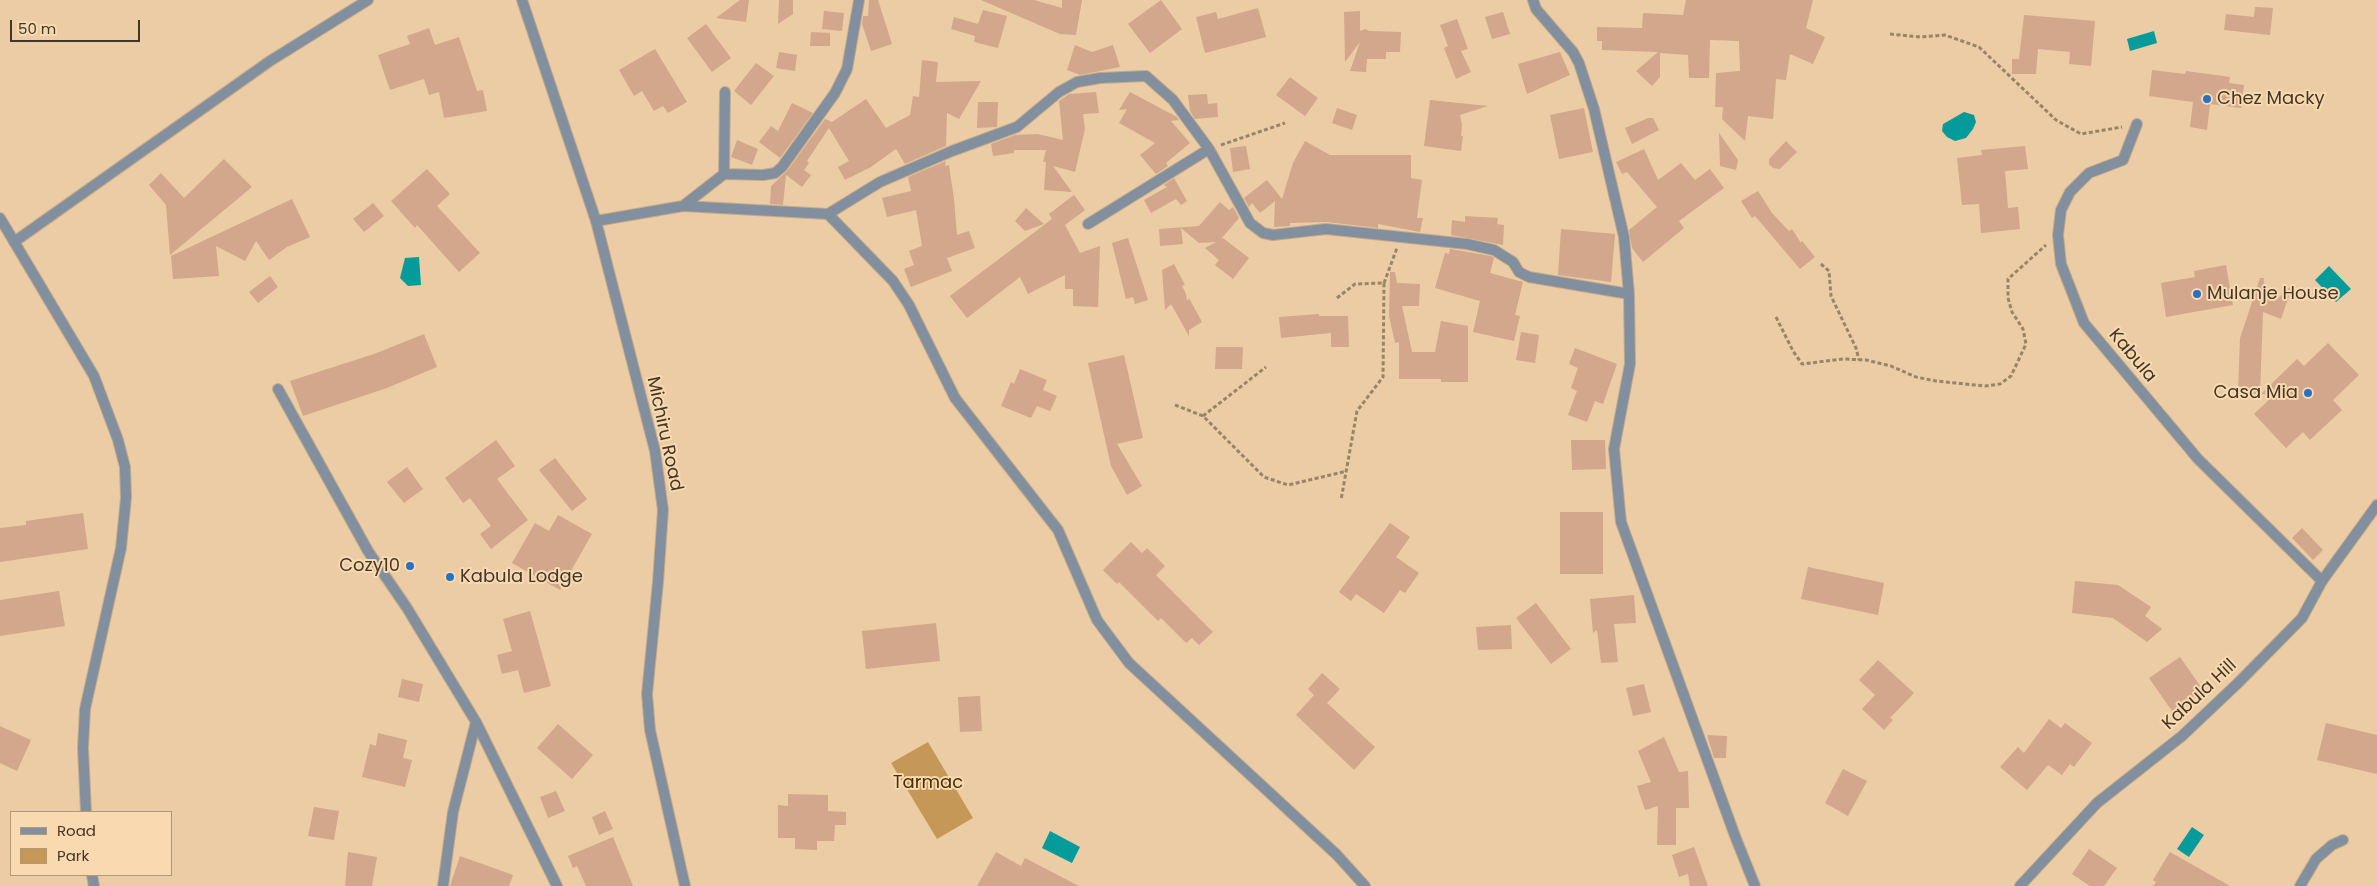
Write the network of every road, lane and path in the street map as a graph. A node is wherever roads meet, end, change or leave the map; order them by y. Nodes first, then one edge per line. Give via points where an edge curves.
1 (368, 0) edge
2 (522, 0) edge
3 (859, 0) edge
4 (1533, 0) edge
5 (1890, 34) dead end
6 (725, 92) dead end
7 (1285, 123) dead end
8 (2136, 124) joint
9 (1209, 150) junction
10 (724, 174) junction
11 (683, 206) junction
12 (828, 214) junction
13 (0, 218) edge
14 (596, 221) junction
15 (1088, 224) dead end
16 (2058, 234) junction
17 (1401, 236) junction
18 (14, 242) junction
19 (1821, 264) dead end
20 (1384, 283) junction
21 (1629, 294) junction
22 (1337, 298) dead end
23 (1776, 317) dead end
24 (1860, 360) junction
25 (1266, 367) dead end
26 (278, 389) dead end
27 (1175, 405) dead end
28 (1203, 416) junction
29 (1347, 470) junction
30 (1341, 500) dead end
31 (2377, 505) edge
32 (2322, 581) junction
33 (476, 722) junction
34 (86, 811) edge
35 (2343, 840) dead end
36 (442, 886) edge
37 (557, 886) edge
38 (685, 886) edge
39 (1365, 886) edge
40 (1755, 886) edge
41 (2020, 886) edge
42 (2300, 886) edge

1 - 18 street via 270,61
2 - 14 street, Michiru Road
3 - 10 street via 847,69 835,93 782,167 775,173 763,175
4 - 21 street via 1536,9 1579,63 1624,236
5 - 8 path via 1945,35 1979,48 2056,120 2081,134
6 - 10 street
7 - 9 path
8 - 16 street, Kabula via 2123,160 2089,173 2070,192 2061,210
9 - 12 street via 1173,100 1146,76 1100,78 1077,82 1059,92 1016,127 880,182
9 - 15 street
9 - 17 street via 1250,223 1263,233 1326,228
10 - 11 street
11 - 12 street
11 - 14 street
12 - 39 street via 892,281 909,305 955,398 1058,530 1097,620 1129,663 1337,855
13 - 18 street
14 - 38 street, Michiru Road via 655,451 661,487 663,510 658,582 646,694 650,730
16 - 24 path via 2008,279 2008,298 2023,329 2026,344 2011,376 2000,384 1985,386 1936,381
16 - 32 street, Kabula via 2061,264 2084,323 2198,459
17 - 20 path
17 - 21 street via 1494,250 1529,278
18 - 34 street via 94,376 125,467 126,498 121,548 85,709
19 - 24 path via 1829,271 1835,309
20 - 22 path via 1355,284
20 - 29 path via 1383,377 1357,411
21 - 40 street via 1630,364 1614,448 1621,522
23 - 24 path via 1802,364
25 - 28 path
26 - 33 street via 368,551 407,608
27 - 28 path
28 - 29 path via 1264,477 1288,485
29 - 30 path
31 - 32 street, Kabula Hill
32 - 41 street, Kabula Hill via 2302,618 2238,683 2182,736 2097,803
33 - 36 street via 453,812
33 - 37 street
35 - 42 street via 2316,859

